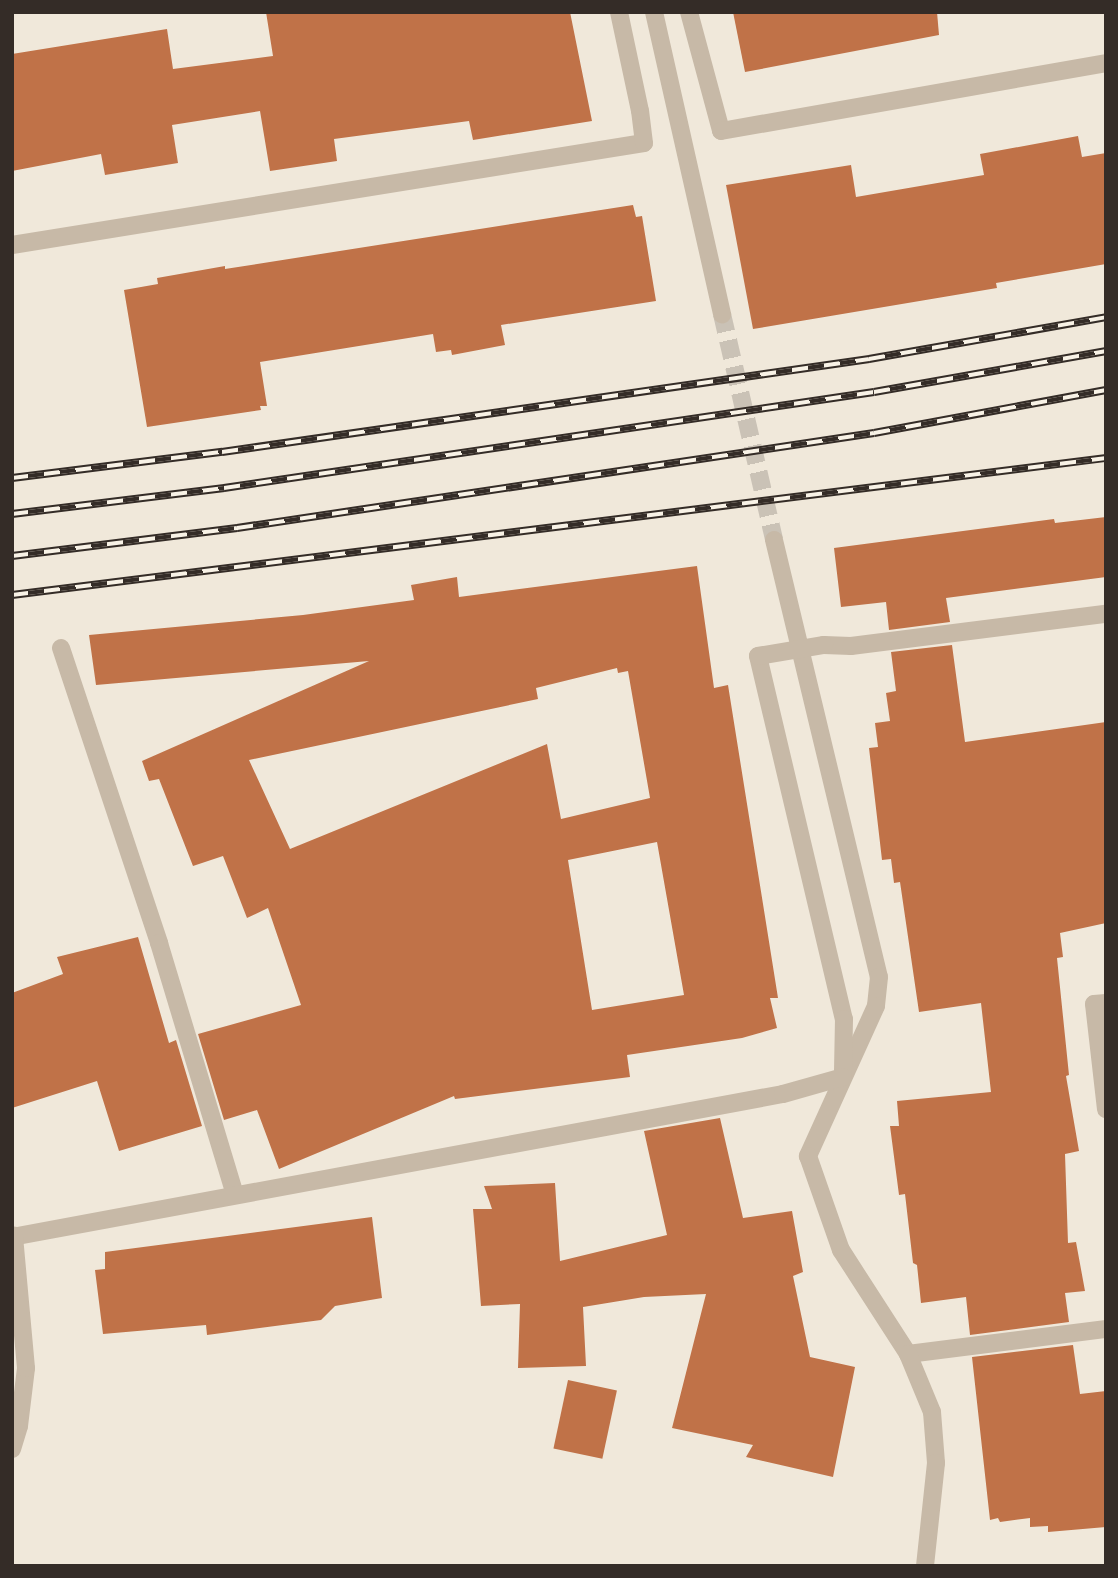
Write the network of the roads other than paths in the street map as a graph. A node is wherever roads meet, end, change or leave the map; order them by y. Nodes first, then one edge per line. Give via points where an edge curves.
1 (619, 12) edge
2 (654, 12) edge
3 (689, 12) edge
4 (1106, 63) edge
5 (12, 245) edge
6 (722, 314) tunnel mouth
7 (774, 540) tunnel mouth
8 (1106, 614) edge
9 (61, 648) dead end
10 (1106, 1003) edge
11 (843, 1077) junction
12 (1106, 1109) edge
13 (235, 1195) junction
14 (13, 1236) edge
15 (1106, 1329) edge
16 (908, 1354) junction
17 (12, 1449) edge
18 (925, 1566) edge

1 - 5 street via 643,143
2 - 6 street
3 - 4 street via 721,131
7 - 11 street via 879,977 876,1006
8 - 11 street, bridge via 758,656 844,1019
9 - 13 street via 159,943
10 - 12 street via 1094,1004
11 - 13 street via 783,1094
11 - 16 street via 808,1156 841,1250
13 - 14 street
14 - 17 street via 26,1368
15 - 16 street
16 - 18 street via 932,1412 936,1463

